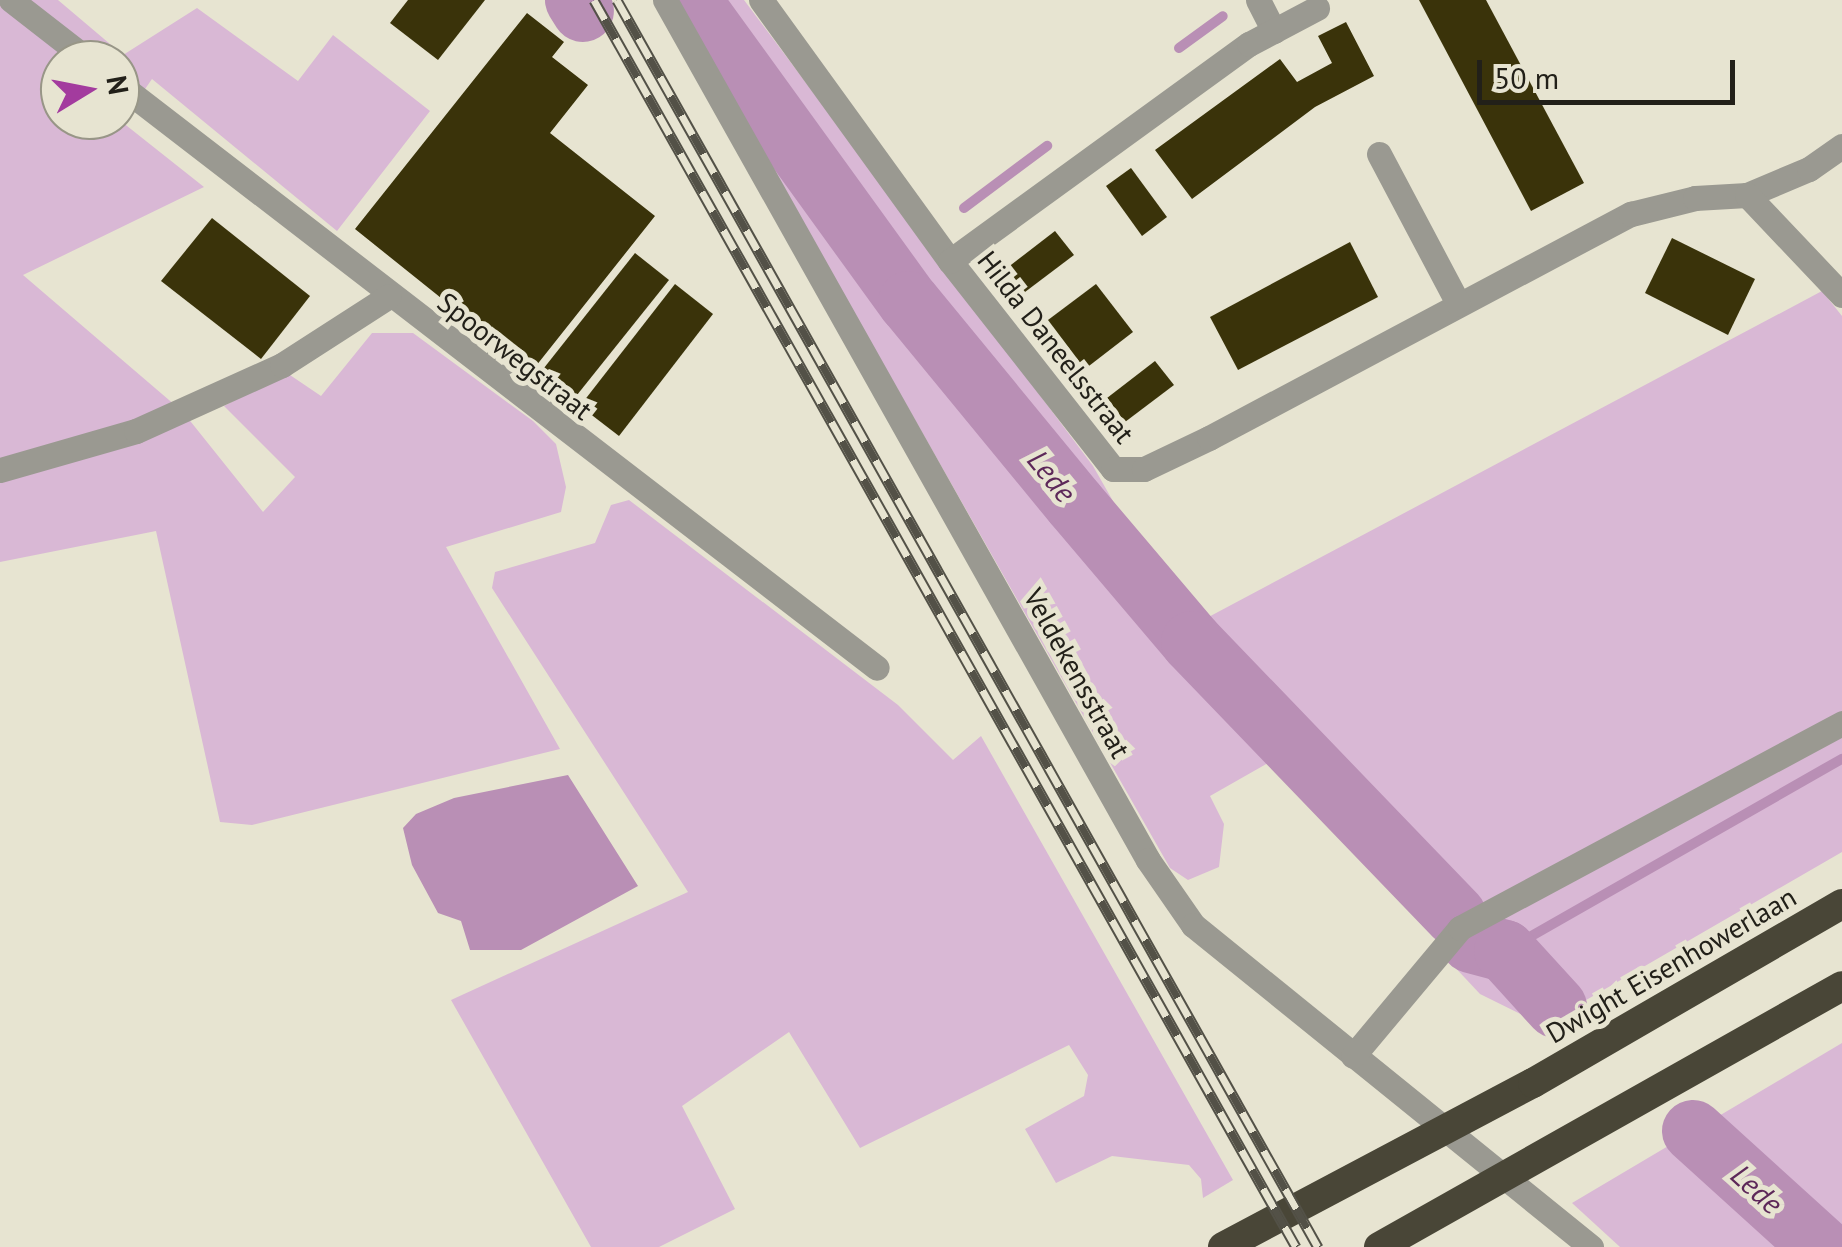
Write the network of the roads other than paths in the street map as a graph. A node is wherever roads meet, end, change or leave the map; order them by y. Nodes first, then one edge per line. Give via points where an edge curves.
1 (11, 0) edge
2 (664, 0) edge
3 (761, 0) edge
4 (1258, 0) edge
5 (1317, 8) dead end
6 (1274, 31) junction
7 (62, 40) edge
8 (140, 101) edge
9 (1842, 146) edge
10 (1379, 154) dead end
11 (1747, 195) junction
12 (950, 261) junction
13 (1842, 295) edge
14 (389, 296) junction
15 (1458, 303) junction
16 (0, 470) edge
17 (877, 668) dead end
18 (1842, 723) edge
19 (1842, 904) edge
20 (1842, 986) edge
21 (1353, 1056) junction
22 (1224, 1247) edge
23 (1378, 1247) edge
24 (1590, 1247) edge

1 - 7 street
2 - 21 street, Veldekensstraat via 1148,860 1192,925
3 - 12 street, Hilda Daneelsstraat
4 - 6 street
5 - 6 street
6 - 12 street
8 - 14 street, Spoorwegstraat
9 - 11 street, Hilda Daneelsstraat via 1809,169
10 - 15 street
11 - 13 street
11 - 15 street, Hilda Daneelsstraat via 1695,198 1632,214
12 - 15 street, Hilda Daneelsstraat via 1113,469 1144,469 1209,438
14 - 16 street via 282,365 136,431
14 - 17 street, Spoorwegstraat
18 - 21 street via 1460,928
19 - 22 highway, Dwight Eisenhowerlaan via 1533,1083
20 - 23 highway
21 - 24 street, Veldekensstraat

